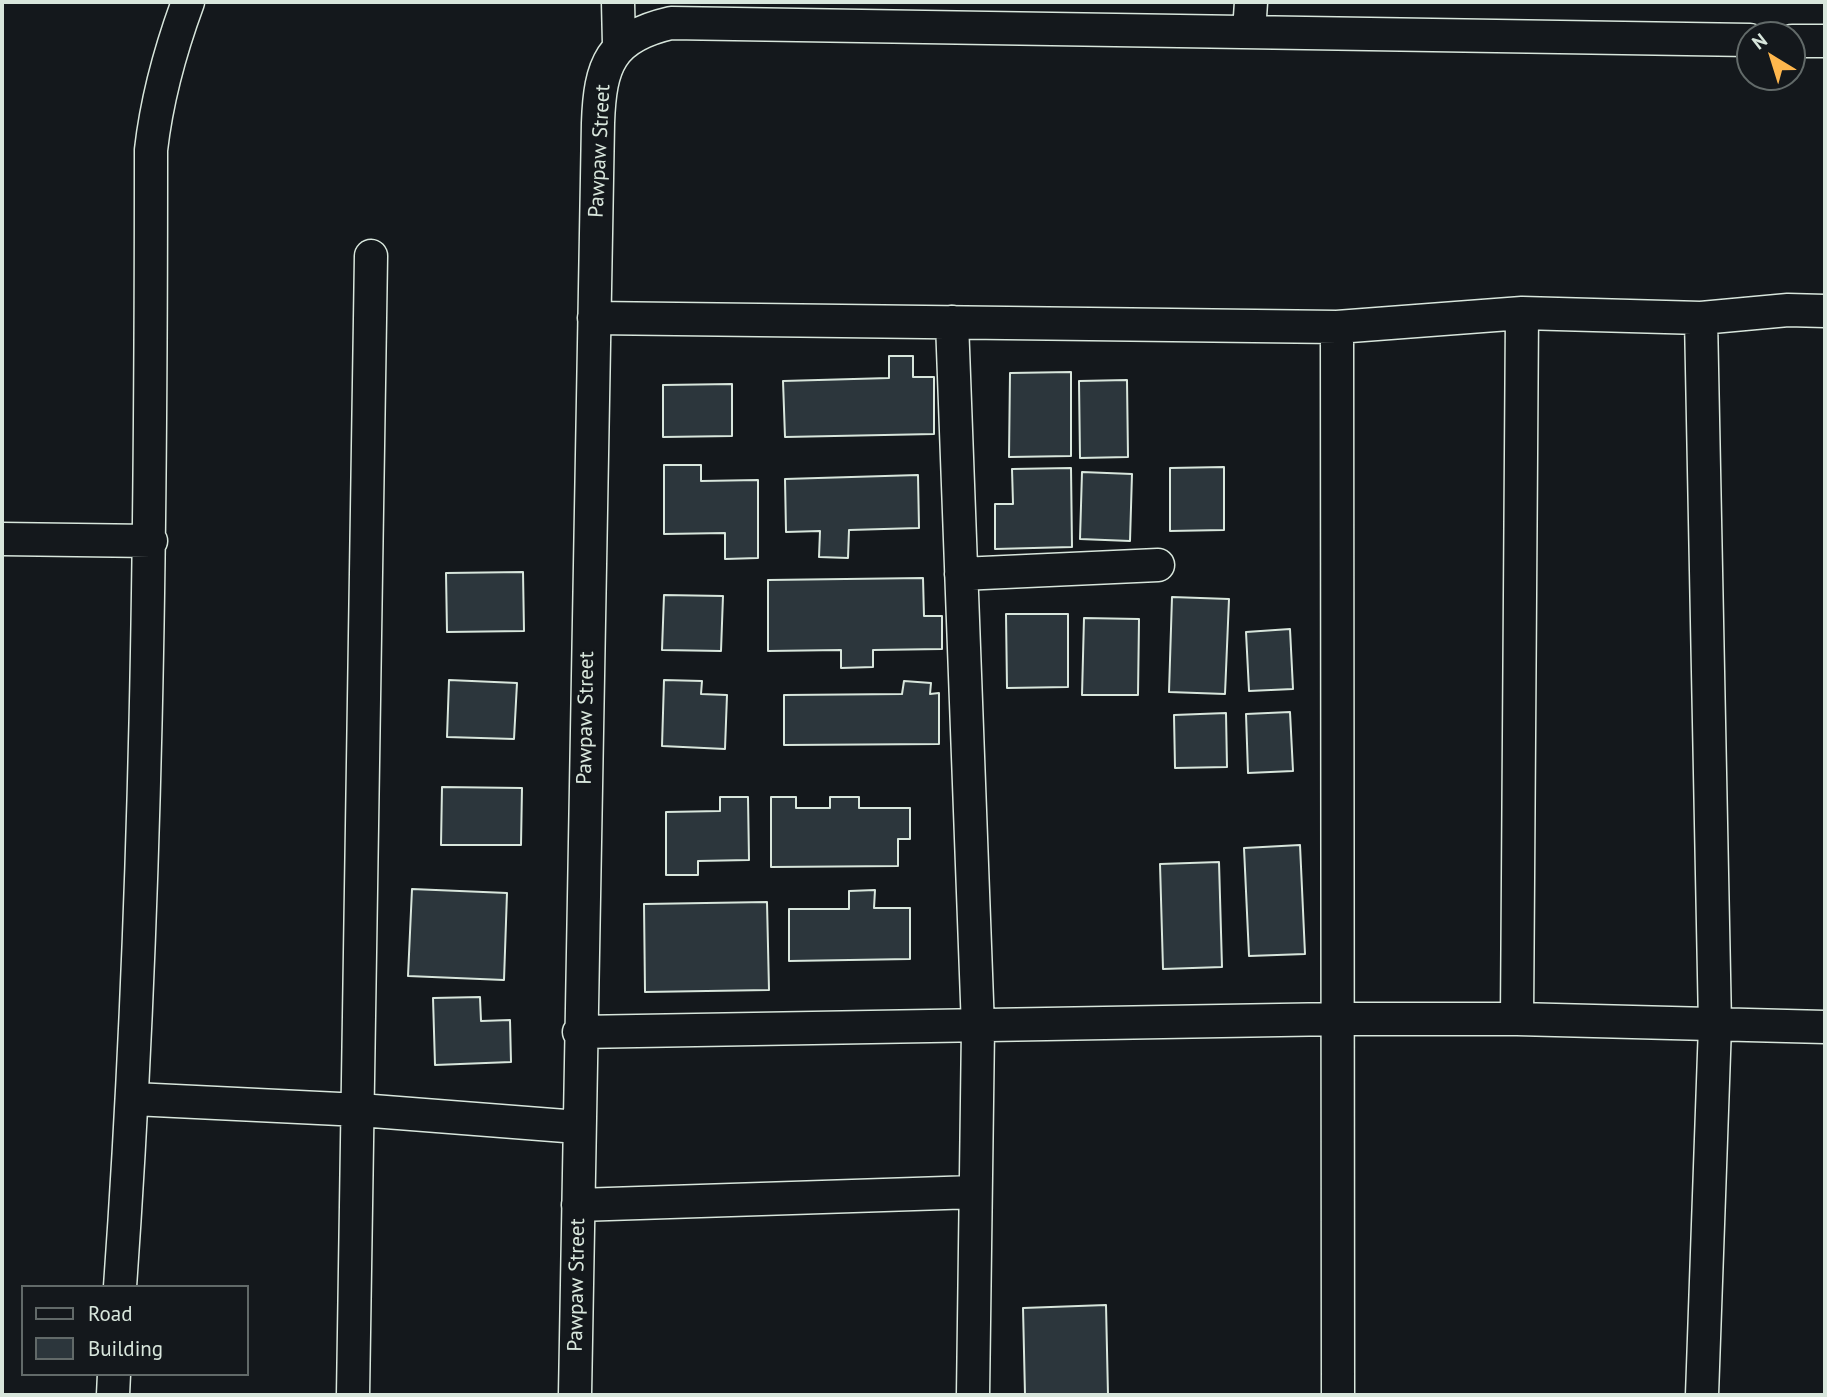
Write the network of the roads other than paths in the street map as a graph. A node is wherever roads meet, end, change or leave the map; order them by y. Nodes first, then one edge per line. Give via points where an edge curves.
1 (188, 2) edge
2 (618, 2) edge
3 (1250, 17) edge
4 (1736, 39) edge
5 (1806, 41) edge
6 (1825, 41) edge
7 (619, 45) junction
8 (371, 256) dead end
9 (1825, 311) edge
10 (1522, 313) junction
11 (1701, 317) junction
12 (594, 318) junction
13 (952, 322) junction
14 (1337, 327) junction
15 (2, 539) edge
16 (151, 541) junction
17 (1158, 565) dead end
18 (961, 573) junction
19 (1338, 1019) junction
20 (1517, 1019) junction
21 (1714, 1025) junction
22 (1825, 1027) edge
23 (978, 1028) junction
24 (579, 1032) junction
25 (134, 1098) junction
26 (360, 1110) junction
27 (578, 1127) junction
28 (975, 1192) junction
29 (578, 1205) junction
30 (120, 1285) edge
31 (114, 1376) edge
32 (113, 1395) edge
33 (354, 1395) edge
34 (575, 1395) edge
35 (974, 1395) edge
36 (1338, 1395) edge
37 (1702, 1395) edge

1 - 16 street via 168,56 151,150
2 - 7 street
3 - 4 street
3 - 7 street via 671,23 644,30
5 - 6 street
7 - 12 street, Pawpaw Street via 599,85
8 - 26 street
9 - 11 street
10 - 11 street
10 - 14 street
10 - 20 street
11 - 21 street
12 - 13 street
12 - 24 street, Pawpaw Street
13 - 14 street
13 - 18 street
14 - 19 street
15 - 16 street
16 - 25 street
17 - 18 street
18 - 23 street
19 - 20 street
19 - 23 street
19 - 36 street
20 - 21 street
21 - 22 street
21 - 37 street
23 - 24 street
23 - 28 street
24 - 27 street, Pawpaw Street
25 - 26 street
25 - 30 street
26 - 27 street
26 - 33 street
27 - 29 street, Pawpaw Street
28 - 29 street
28 - 35 street
29 - 34 street, Pawpaw Street
31 - 32 street

